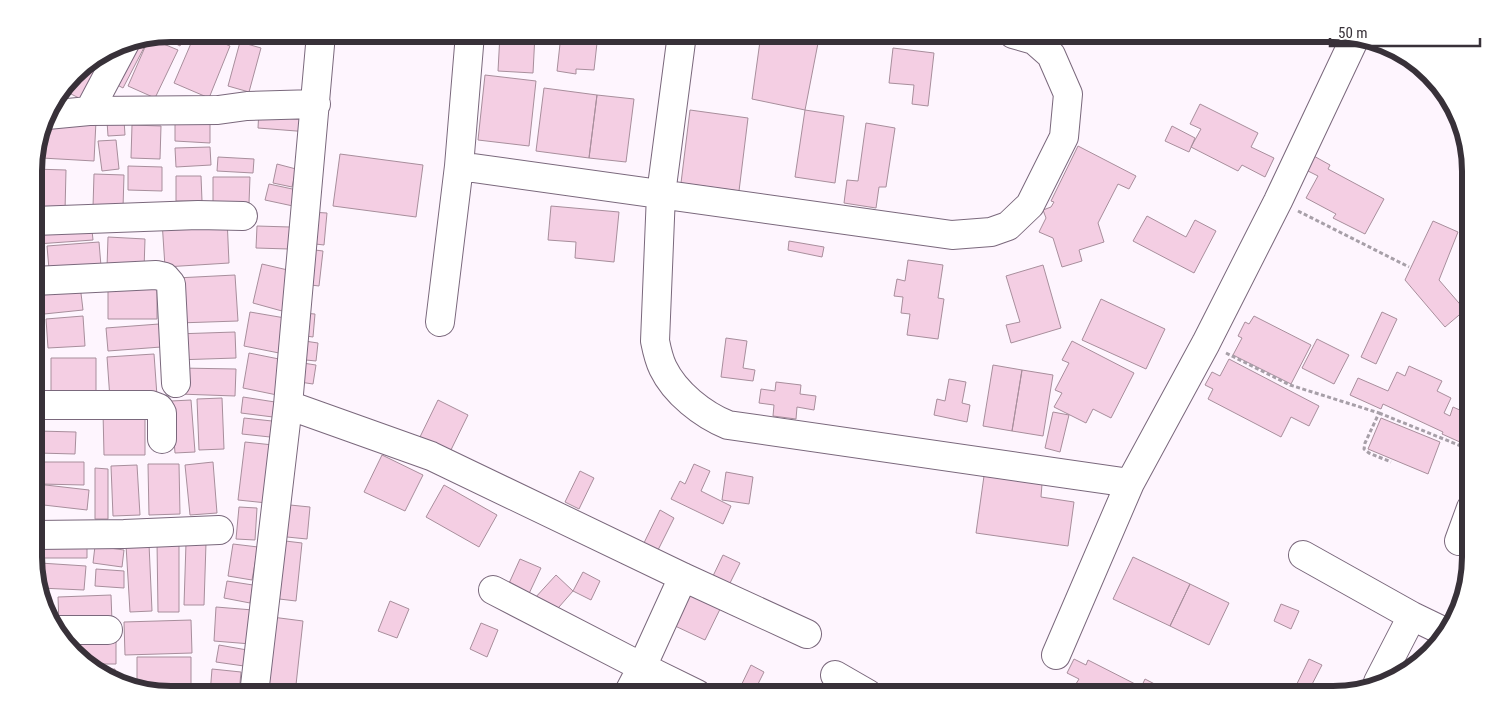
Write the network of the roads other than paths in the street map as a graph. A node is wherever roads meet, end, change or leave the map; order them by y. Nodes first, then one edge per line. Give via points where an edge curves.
1 (1037, 42) edge
2 (320, 43) edge
3 (469, 43) edge
4 (681, 43) edge
5 (1352, 44) edge
6 (120, 53) edge
7 (316, 104) junction
8 (89, 111) junction
9 (56, 114) edge
10 (459, 166) junction
11 (661, 194) junction
12 (243, 216) dead end
13 (43, 221) edge
14 (43, 281) edge
15 (440, 322) dead end
16 (176, 383) dead end
17 (42, 405) edge
18 (288, 405) junction
19 (162, 439) dead end
20 (1130, 483) junction
21 (219, 530) dead end
22 (1462, 533) edge
23 (42, 535) edge
24 (1459, 541) dead end
25 (1303, 555) dead end
26 (683, 577) junction
27 (493, 590) dead end
28 (1412, 616) junction
29 (1440, 629) edge
30 (66, 630) edge
31 (108, 630) dead end
32 (807, 634) dead end
33 (1056, 655) dead end
34 (642, 667) junction
35 (835, 675) dead end
36 (1381, 677) edge
37 (853, 685) edge
38 (255, 686) edge
39 (632, 686) edge
40 (680, 686) edge

1 - 11 street via 1051,55 1068,94 1064,138 1030,204 1008,226 991,232 952,235
2 - 7 street
3 - 10 street
4 - 11 street
5 - 20 street via 1278,201
6 - 8 street
7 - 8 street via 218,110
7 - 18 street
8 - 9 street
10 - 11 street
10 - 15 street
11 - 20 street via 655,341 670,380 698,409 712,418 728,425
12 - 13 street
14 - 16 street via 165,277 171,284
17 - 19 street via 151,405 162,413
18 - 26 street via 431,456
18 - 38 street
20 - 33 street
21 - 23 street
22 - 24 street
25 - 28 street
26 - 32 street
26 - 34 street
27 - 34 street
28 - 29 street
28 - 36 street
30 - 31 street
34 - 39 street
34 - 40 street
35 - 37 street

